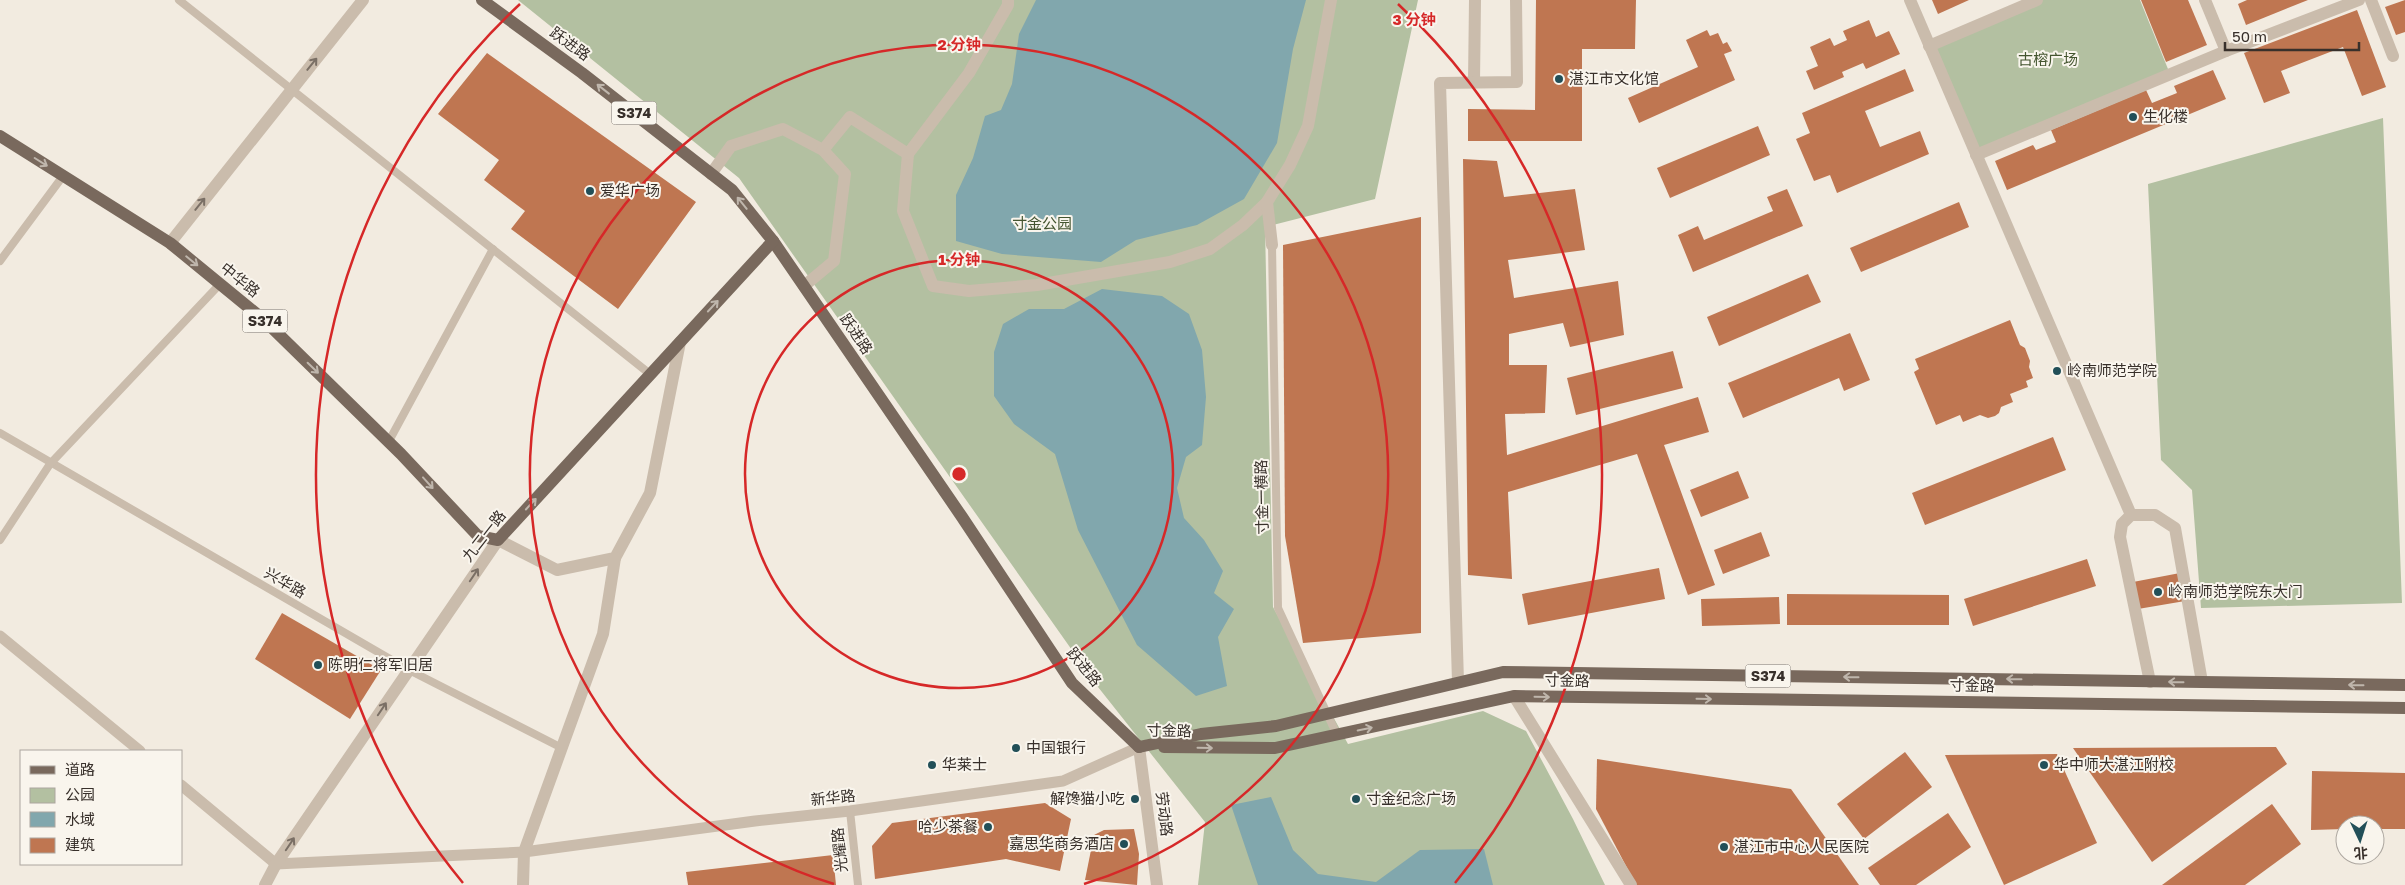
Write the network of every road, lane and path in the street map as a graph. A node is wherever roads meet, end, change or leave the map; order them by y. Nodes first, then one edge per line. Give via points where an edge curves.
1 (179, 0) edge
2 (363, 0) edge
3 (482, 0) edge
4 (1008, 0) edge
5 (1331, 0) edge
6 (1475, 0) edge
7 (1516, 0) edge
8 (1910, 0) edge
9 (2037, 0) edge
10 (2205, 0) edge
11 (2371, 0) edge
12 (2354, 1) edge
13 (1929, 46) junction
14 (2226, 51) junction
15 (2393, 56) dead end
16 (1474, 82) junction
17 (292, 89) junction
18 (0, 136) edge
19 (823, 150) junction
20 (908, 154) junction
21 (1976, 155) junction
22 (711, 174) junction
23 (63, 176) junction
24 (1267, 202) junction
25 (772, 241) junction
26 (170, 242) junction
27 (1272, 245) joint
28 (492, 248) junction
29 (0, 261) edge
30 (220, 284) junction
31 (804, 286) junction
32 (680, 342) junction
33 (650, 374) junction
34 (0, 433) edge
35 (389, 441) junction
36 (50, 464) junction
37 (2131, 515) junction
38 (0, 540) edge
39 (498, 540) junction
40 (615, 558) junction
41 (0, 636) edge
42 (409, 670) junction
43 (1458, 682) junction
44 (2150, 682) junction
45 (2202, 682) junction
46 (2405, 685) edge
47 (1514, 696) junction
48 (2405, 708) edge
49 (1328, 713) junction
50 (1337, 735) junction
51 (1139, 747) junction
52 (562, 748) junction
53 (139, 750) edge
54 (182, 786) edge
55 (850, 811) junction
56 (524, 852) junction
57 (276, 864) junction
58 (265, 885) edge
59 (524, 885) edge
60 (858, 885) edge
61 (1157, 885) edge
62 (1631, 885) edge

1 - 17 lane
17 -> 2 street
22 -> 3 main road, 跃进路 / S374
4 - 20 street via 969,73
5 - 24 street via 1308,126 1290,165
6 - 16 street
7 - 16 street via 1517,82
8 - 13 street
9 - 13 street
10 - 14 street
11 - 15 street
12 - 14 street
13 - 21 street
14 - 21 street
16 - 43 street via 1440,83
26 -> 17 street
17 - 28 lane
18 -> 23 main road, 中华路 / S374
19 - 20 street via 850,117
19 - 22 street via 782,129 731,146
19 - 31 street via 845,174 834,261
20 - 24 street via 903,210 933,286 969,291 1038,285 1170,262 1210,249
21 - 37 street
25 -> 22 main road, 跃进路 / S374 via 732,190
23 - 26 main road, 中华路 / S374
23 - 29 lane
24 - 27 street
25 - 31 main road, 跃进路 / S374
32 -> 25 main road, 九二一路
26 -> 30 main road, 中华路 / S374
27 - 49 lane, 寸金一横路 via 1278,608
28 - 33 lane
28 - 35 lane
30 -> 35 main road, 中华路 / S374 via 264,320
30 - 36 lane
31 - 51 main road, 跃进路 / S374 via 1072,682
32 - 33 main road, 九二一路
32 - 40 street via 650,493
39 -> 33 main road, 九二一路
34 - 36 lane, 兴华路
35 -> 39 main road, 中华路 / S374 via 478,536
36 - 38 lane
36 - 42 lane, 兴华路
37 - 44 street via 2122,524 2120,537
37 - 45 street via 2155,515 2175,528
39 - 40 street via 557,570
42 -> 39 street, 九二一路
40 - 52 street via 603,634
41 - 53 street
42 - 52 lane, 兴华路
57 -> 42 street, 九二一路
44 -> 43 main road, 寸金路 / S374 via 1504,672
43 - 49 main road, 寸金路 / S374
45 -> 44 main road, 寸金路 / S374
46 -> 45 main road, 寸金路 / S374
47 -> 48 main road, 寸金路 / S374
50 -> 47 main road, 寸金路 / S374
47 - 62 street
49 - 50 lane, 寸金一横路
49 - 51 main road, 寸金路 / S374 via 1276,726 1201,734
51 -> 50 main road, 寸金路 / S374 via 1275,748
51 - 55 street, 新华路 via 1063,781
51 - 61 street, 劳动路
52 - 56 street
54 - 57 street
55 - 56 street, 新华路
55 - 60 lane, 光耀路
56 - 57 street, 新华路
56 - 59 street
57 - 58 street, 九二一路

